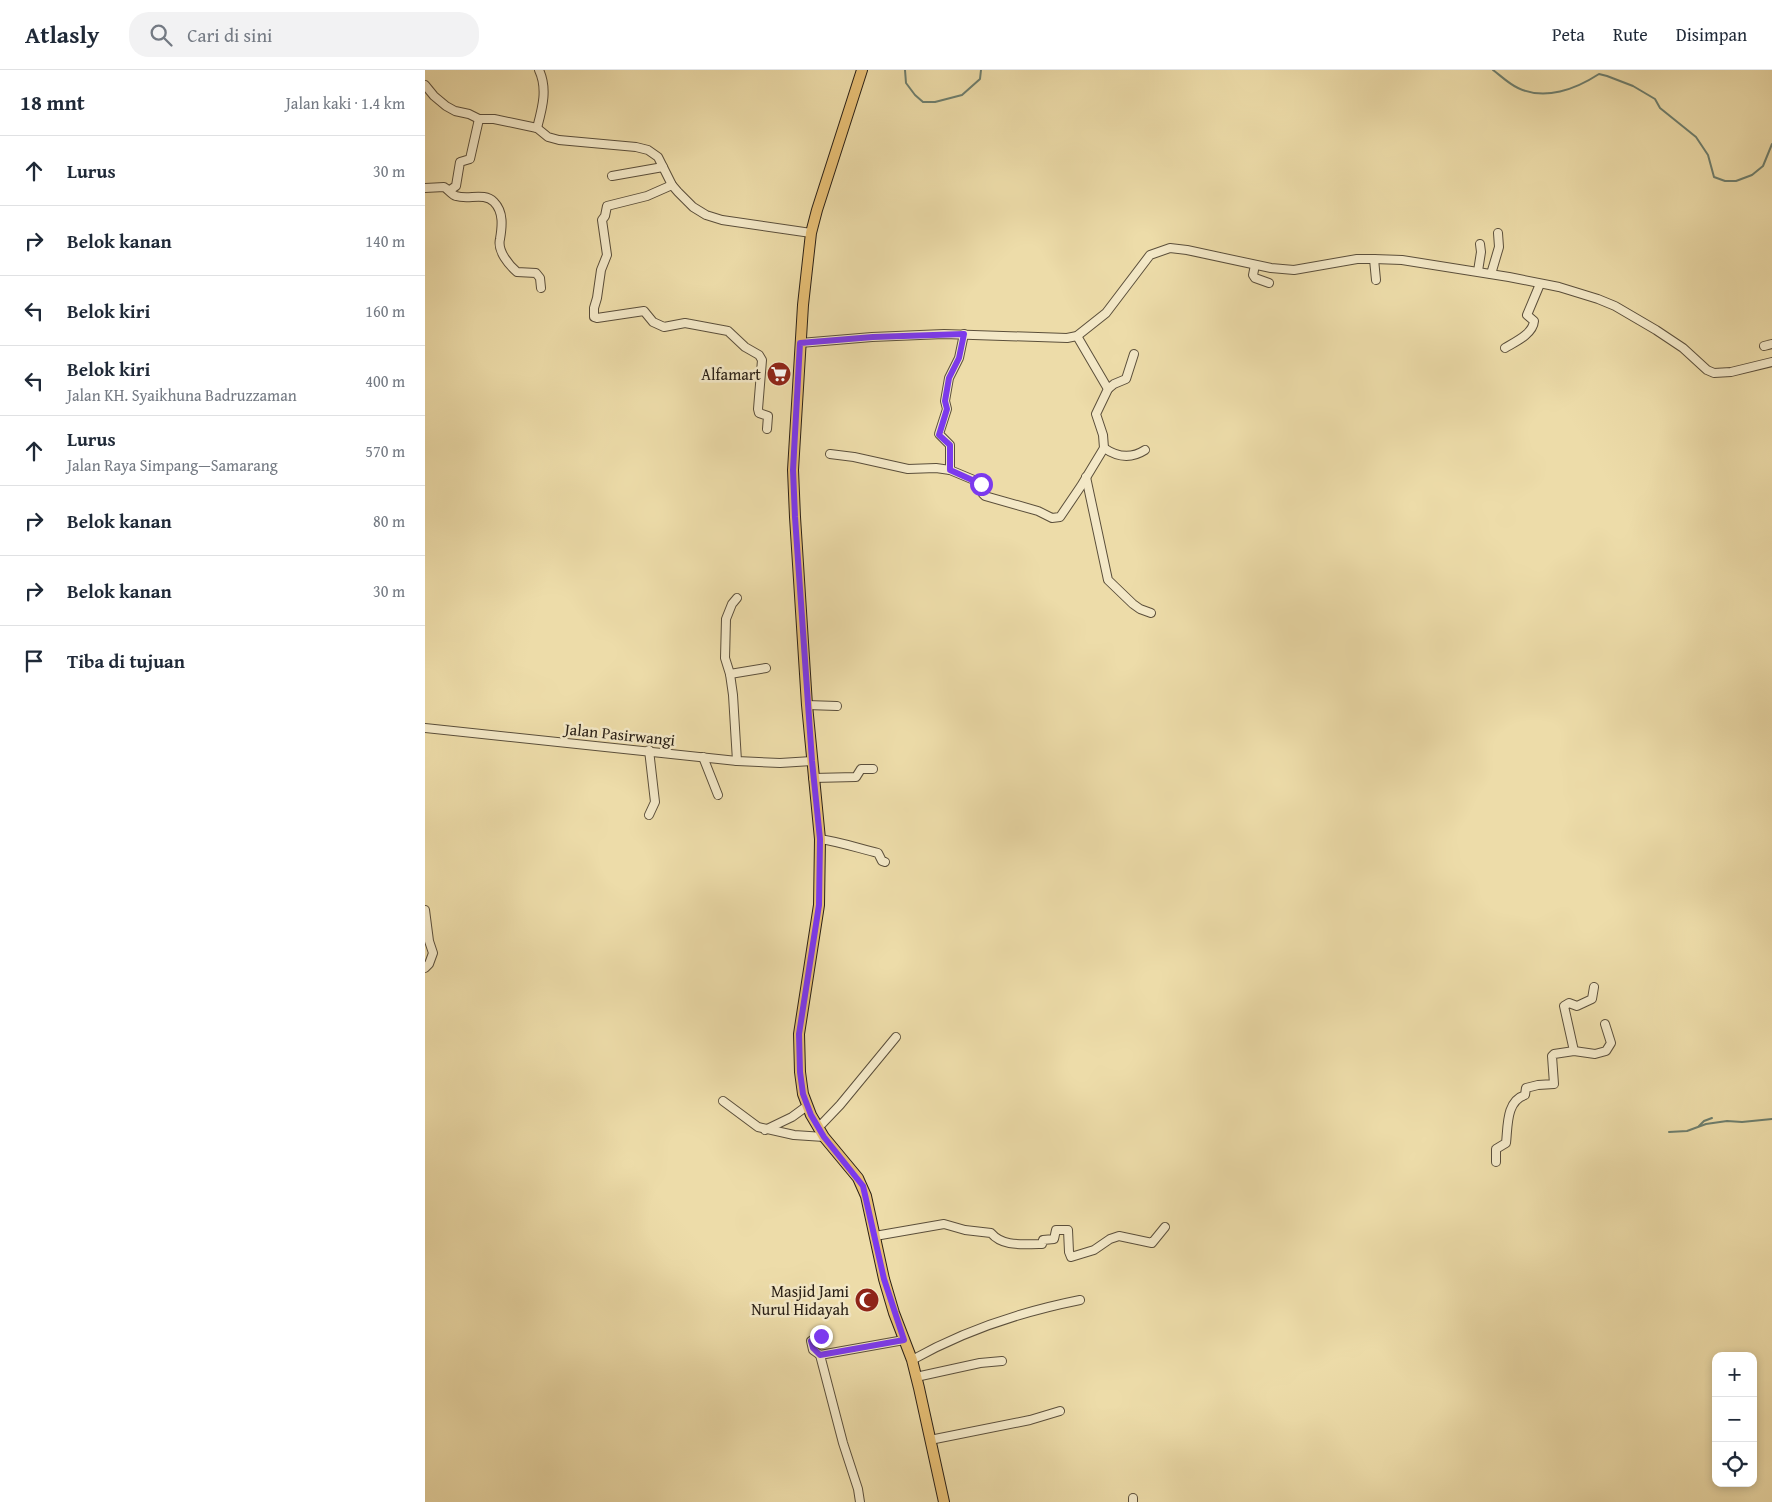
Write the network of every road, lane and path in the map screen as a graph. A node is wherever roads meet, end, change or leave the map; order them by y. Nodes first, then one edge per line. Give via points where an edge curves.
1 (539, 70) edge
2 (862, 70) edge
3 (425, 85) edge
4 (479, 118) junction
5 (537, 128) junction
6 (663, 167) junction
7 (613, 176) dead end
8 (672, 185) junction
9 (425, 188) edge
10 (450, 190) junction
11 (811, 233) junction
12 (1498, 233) dead end
13 (1480, 244) dead end
14 (1374, 259) junction
15 (1255, 265) junction
16 (1478, 272) junction
17 (1491, 274) junction
18 (1375, 280) dead end
19 (1269, 283) dead end
20 (1540, 284) junction
21 (541, 288) dead end
22 (964, 334) junction
23 (1077, 336) junction
24 (800, 343) junction
25 (1505, 348) dead end
26 (1134, 354) dead end
27 (1772, 362) edge
28 (1108, 389) junction
29 (767, 429) dead end
30 (1104, 448) junction
31 (1145, 450) dead end
32 (830, 454) dead end
33 (950, 470) junction
34 (1086, 477) junction
35 (737, 598) dead end
36 (1151, 613) dead end
37 (766, 668) dead end
38 (730, 674) junction
39 (807, 705) junction
40 (837, 706) dead end
41 (425, 728) edge
42 (649, 750) junction
43 (703, 757) junction
44 (737, 761) junction
45 (812, 761) junction
46 (873, 769) dead end
47 (813, 778) junction
48 (718, 795) dead end
49 (649, 815) dead end
50 (820, 839) junction
51 (885, 862) dead end
52 (425, 910) edge
53 (427, 942) edge
54 (425, 968) edge
55 (1595, 987) dead end
56 (1605, 1024) dead end
57 (896, 1037) dead end
58 (1575, 1051) junction
59 (723, 1101) dead end
60 (807, 1106) junction
61 (818, 1128) junction
62 (765, 1130) junction
63 (824, 1137) junction
64 (1496, 1162) dead end
65 (1165, 1227) dead end
66 (875, 1236) junction
67 (1080, 1300) dead end
68 (822, 1334) dead end
69 (904, 1340) junction
70 (820, 1355) junction
71 (911, 1360) junction
72 (1002, 1361) dead end
73 (916, 1377) junction
74 (1060, 1411) dead end
75 (930, 1440) junction
76 (860, 1502) edge
77 (944, 1502) edge

1 - 5 street via 544,86
2 - 11 main road
3 - 4 street via 446,106
4 - 5 street
4 - 10 street via 471,158 460,162 456,186
5 - 6 street via 548,137 559,140 649,150
6 - 7 street
6 - 8 street
8 - 11 street via 693,207 706,215
8 - 29 street via 647,196 607,206 602,220 607,259 601,270 595,317 644,311 653,322 664,327 685,323 732,333 762,360 758,409 759,413 768,416
9 - 10 street via 444,187
10 - 21 street via 457,196 480,196 494,202 501,220 500,241 505,258 517,272 536,273
11 - 24 main road
12 - 17 street via 1499,247
13 - 16 street
14 - 15 street via 1297,270
14 - 16 street
14 - 18 street
15 - 19 street via 1255,278
15 - 23 street via 1179,248 1163,249 1150,255 1112,308
16 - 17 street
17 - 20 street
20 - 25 street via 1527,315 1534,324
20 - 27 street via 1590,296 1615,306 1683,348 1714,373
22 - 23 street
22 - 24 street
22 - 33 street via 959,358 949,378 945,401 947,409 939,434 950,445
23 - 28 street
24 - 39 main road via 793,470
26 - 28 street via 1126,379
28 - 30 street via 1096,414
30 - 31 street via 1124,456
30 - 34 street
32 - 33 street via 906,469
33 - 34 street via 981,483 985,496 1054,518 1062,515
34 - 36 street via 1108,580 1133,604
35 - 38 street via 726,623 725,660
37 - 38 street
38 - 44 street
39 - 40 street
39 - 45 main road
41 - 42 street, Jalan Pasirwangi
42 - 43 street, Jalan Pasirwangi
42 - 49 street via 655,802
43 - 44 street, Jalan Pasirwangi
43 - 48 street
44 - 45 street, Jalan Pasirwangi via 780,764
45 - 47 main road
46 - 47 street via 861,769 857,777
47 - 50 main road
50 - 51 street via 878,853
50 - 60 main road via 819,905 798,1045 801,1084
52 - 53 street
53 - 54 street via 433,953
55 - 58 street via 1592,999 1577,1006 1569,1003 1564,1006
56 - 58 street via 1611,1043 1606,1050 1595,1054
57 - 61 street
58 - 64 street via 1553,1056 1554,1084 1526,1088 1525,1095 1515,1100 1506,1143 1496,1149
59 - 62 street
60 - 61 main road
60 - 62 street
61 - 63 main road
62 - 63 street
63 - 66 main road via 863,1186
65 - 66 street via 1151,1243 1119,1236 1094,1250 1071,1257 1068,1230 1055,1230 1054,1239 1043,1240 1042,1244 1005,1243 991,1233 945,1224
66 - 69 main road via 884,1279
67 - 71 street via 982,1327
68 - 70 street via 811,1341
69 - 70 street
69 - 71 main road
70 - 76 street
71 - 73 main road
72 - 73 street
73 - 75 main road
74 - 75 street
75 - 77 main road

